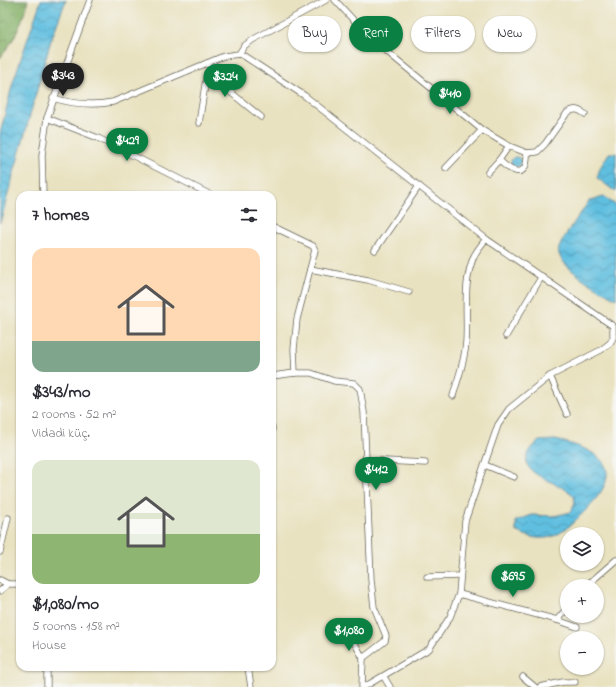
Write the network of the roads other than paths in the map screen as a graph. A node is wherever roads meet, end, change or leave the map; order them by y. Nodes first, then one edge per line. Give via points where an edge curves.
1 (90, 0) edge
2 (326, 0) edge
3 (335, 0) edge
4 (238, 54) junction
5 (207, 63) junction
6 (211, 69) junction
7 (53, 98) junction
8 (585, 114) dead end
9 (261, 117) dead end
10 (47, 118) junction
11 (199, 123) dead end
12 (482, 130) junction
13 (509, 146) junction
14 (527, 153) junction
15 (499, 160) junction
16 (446, 168) dead end
17 (488, 172) dead end
18 (419, 186) junction
19 (43, 191) edge
20 (203, 191) edge
21 (276, 228) edge
22 (486, 239) junction
23 (375, 250) dead end
24 (310, 269) junction
25 (542, 276) junction
26 (409, 292) dead end
27 (615, 330) edge
28 (506, 336) dead end
29 (295, 372) junction
30 (276, 375) edge
31 (550, 376) junction
32 (453, 396) dead end
33 (567, 414) dead end
34 (366, 460) junction
35 (425, 463) dead end
36 (485, 465) junction
37 (514, 477) dead end
38 (8, 518) dead end
39 (0, 552) edge
40 (616, 560) edge
41 (427, 576) dead end
42 (460, 576) junction
43 (594, 579) edge
44 (0, 580) edge
45 (8, 584) junction
46 (16, 584) edge
47 (0, 591) edge
48 (459, 594) junction
49 (560, 616) edge
50 (557, 620) junction
51 (577, 627) dead end
52 (351, 637) dead end
53 (363, 658) junction
54 (47, 671) edge
55 (249, 671) edge
56 (384, 677) junction
57 (523, 677) dead end
58 (575, 682) dead end
59 (47, 687) edge
60 (251, 687) edge
61 (363, 687) edge
62 (390, 687) edge
63 (535, 687) edge
64 (540, 687) edge

1 - 7 street
2 - 4 street via 254,39
3 - 12 street via 368,36
4 - 5 street
4 - 18 street via 261,66 305,96
5 - 6 street
5 - 7 street via 113,102 78,104
6 - 9 street via 224,86
6 - 11 street via 206,79
7 - 10 street
8 - 14 street via 578,109 572,109 537,152
10 - 19 street via 42,155
10 - 20 street via 98,138
12 - 13 street
12 - 16 street
13 - 14 street
13 - 15 street
14 - 15 street via 527,162 522,171 509,170
15 - 17 street
18 - 22 street
18 - 23 street
21 - 24 street via 312,246 314,255
22 - 25 street
22 - 32 street via 474,256 470,270 466,293 464,353
24 - 26 street via 368,280
24 - 29 street via 297,320
25 - 27 street via 610,323
25 - 28 street
27 - 31 street via 610,343 601,350
29 - 30 street
29 - 34 street via 311,373 334,381 358,385 363,407
31 - 33 street
31 - 36 street via 503,415
34 - 35 street
34 - 53 street via 374,607 386,636 384,641
36 - 37 street
36 - 42 street via 464,526
38 - 39 street
40 - 43 street
41 - 42 street
42 - 48 street
44 - 45 street
45 - 46 street
45 - 47 street
48 - 50 street
48 - 56 street via 450,617 432,645
49 - 50 street
50 - 51 street
52 - 53 street
53 - 61 street
54 - 59 street
55 - 60 street
56 - 61 street
56 - 62 street
57 - 63 street
58 - 64 street

